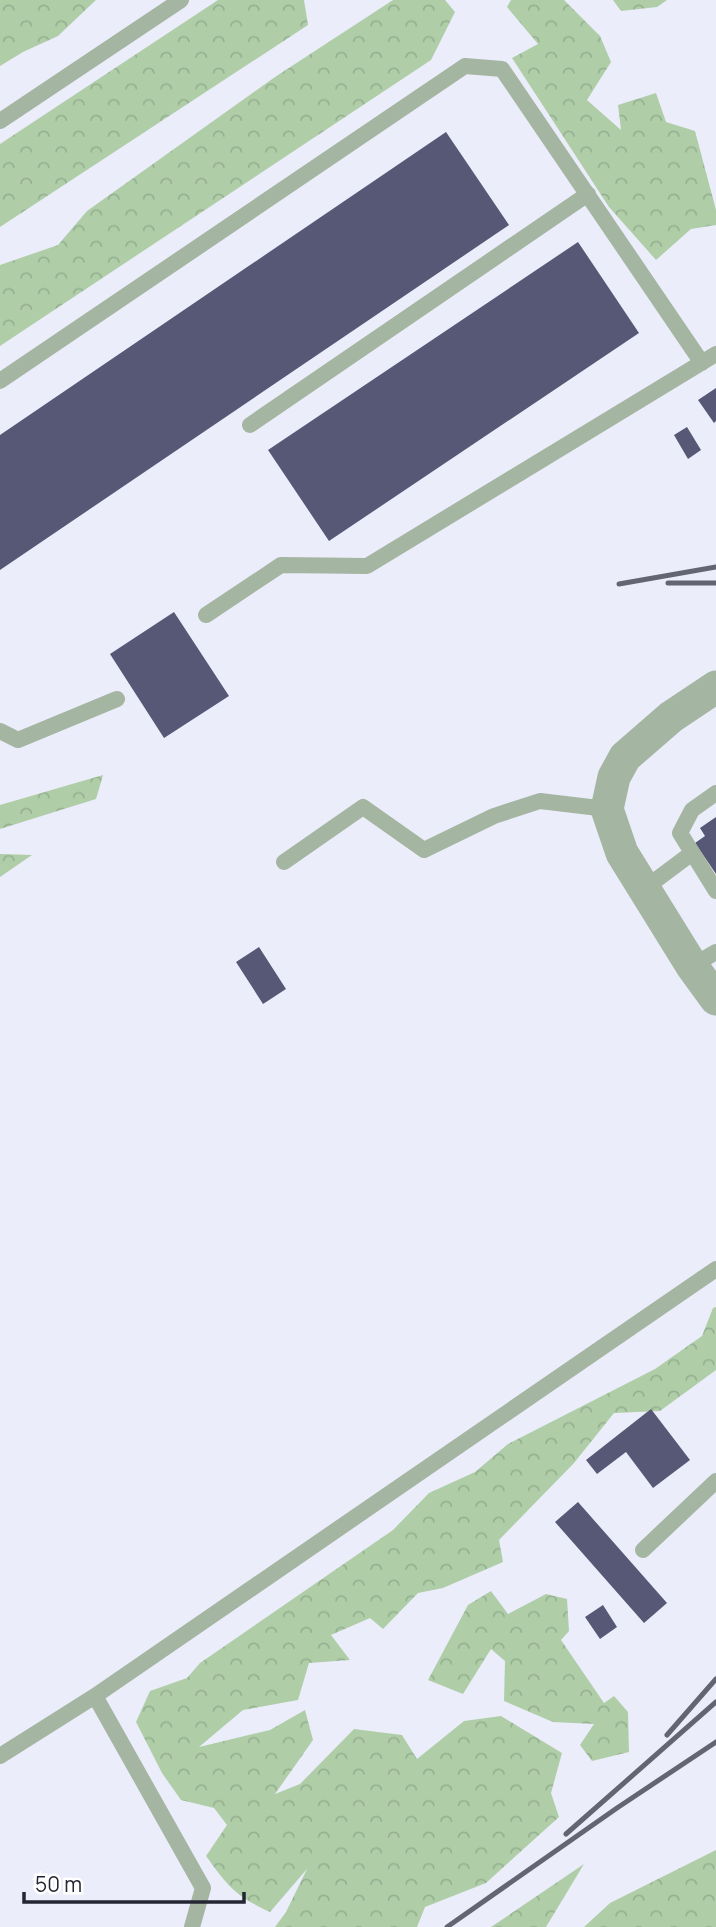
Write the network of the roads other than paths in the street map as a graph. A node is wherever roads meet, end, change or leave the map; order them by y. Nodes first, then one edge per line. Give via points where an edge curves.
1 (181, 0) edge
2 (0, 121) edge
3 (588, 194) junction
4 (709, 359) edge
5 (0, 381) edge
6 (250, 425) dead end
7 (206, 615) dead end
8 (716, 687) edge
9 (117, 699) dead end
10 (0, 731) edge
11 (716, 793) edge
12 (607, 808) junction
13 (692, 853) junction
14 (284, 862) dead end
15 (645, 889) junction
16 (716, 891) edge
17 (704, 959) edge
18 (716, 999) edge
19 (716, 1269) edge
20 (716, 1481) edge
21 (643, 1550) dead end
22 (95, 1696) junction
23 (0, 1756) edge
24 (192, 1927) edge

1 - 2 lane
3 - 4 lane
3 - 5 lane via 502,69 465,66
3 - 6 lane
4 - 7 lane via 367,566 281,565
8 - 12 street via 671,717 625,757 614,777
9 - 10 lane via 18,740
11 - 13 lane via 692,810 680,833
12 - 14 lane via 540,801 494,816 424,850 363,807
12 - 15 street via 622,853
13 - 15 lane
13 - 16 lane
15 - 17 street
17 - 18 street
19 - 22 lane
20 - 21 lane
22 - 23 lane
22 - 24 lane via 203,1888

